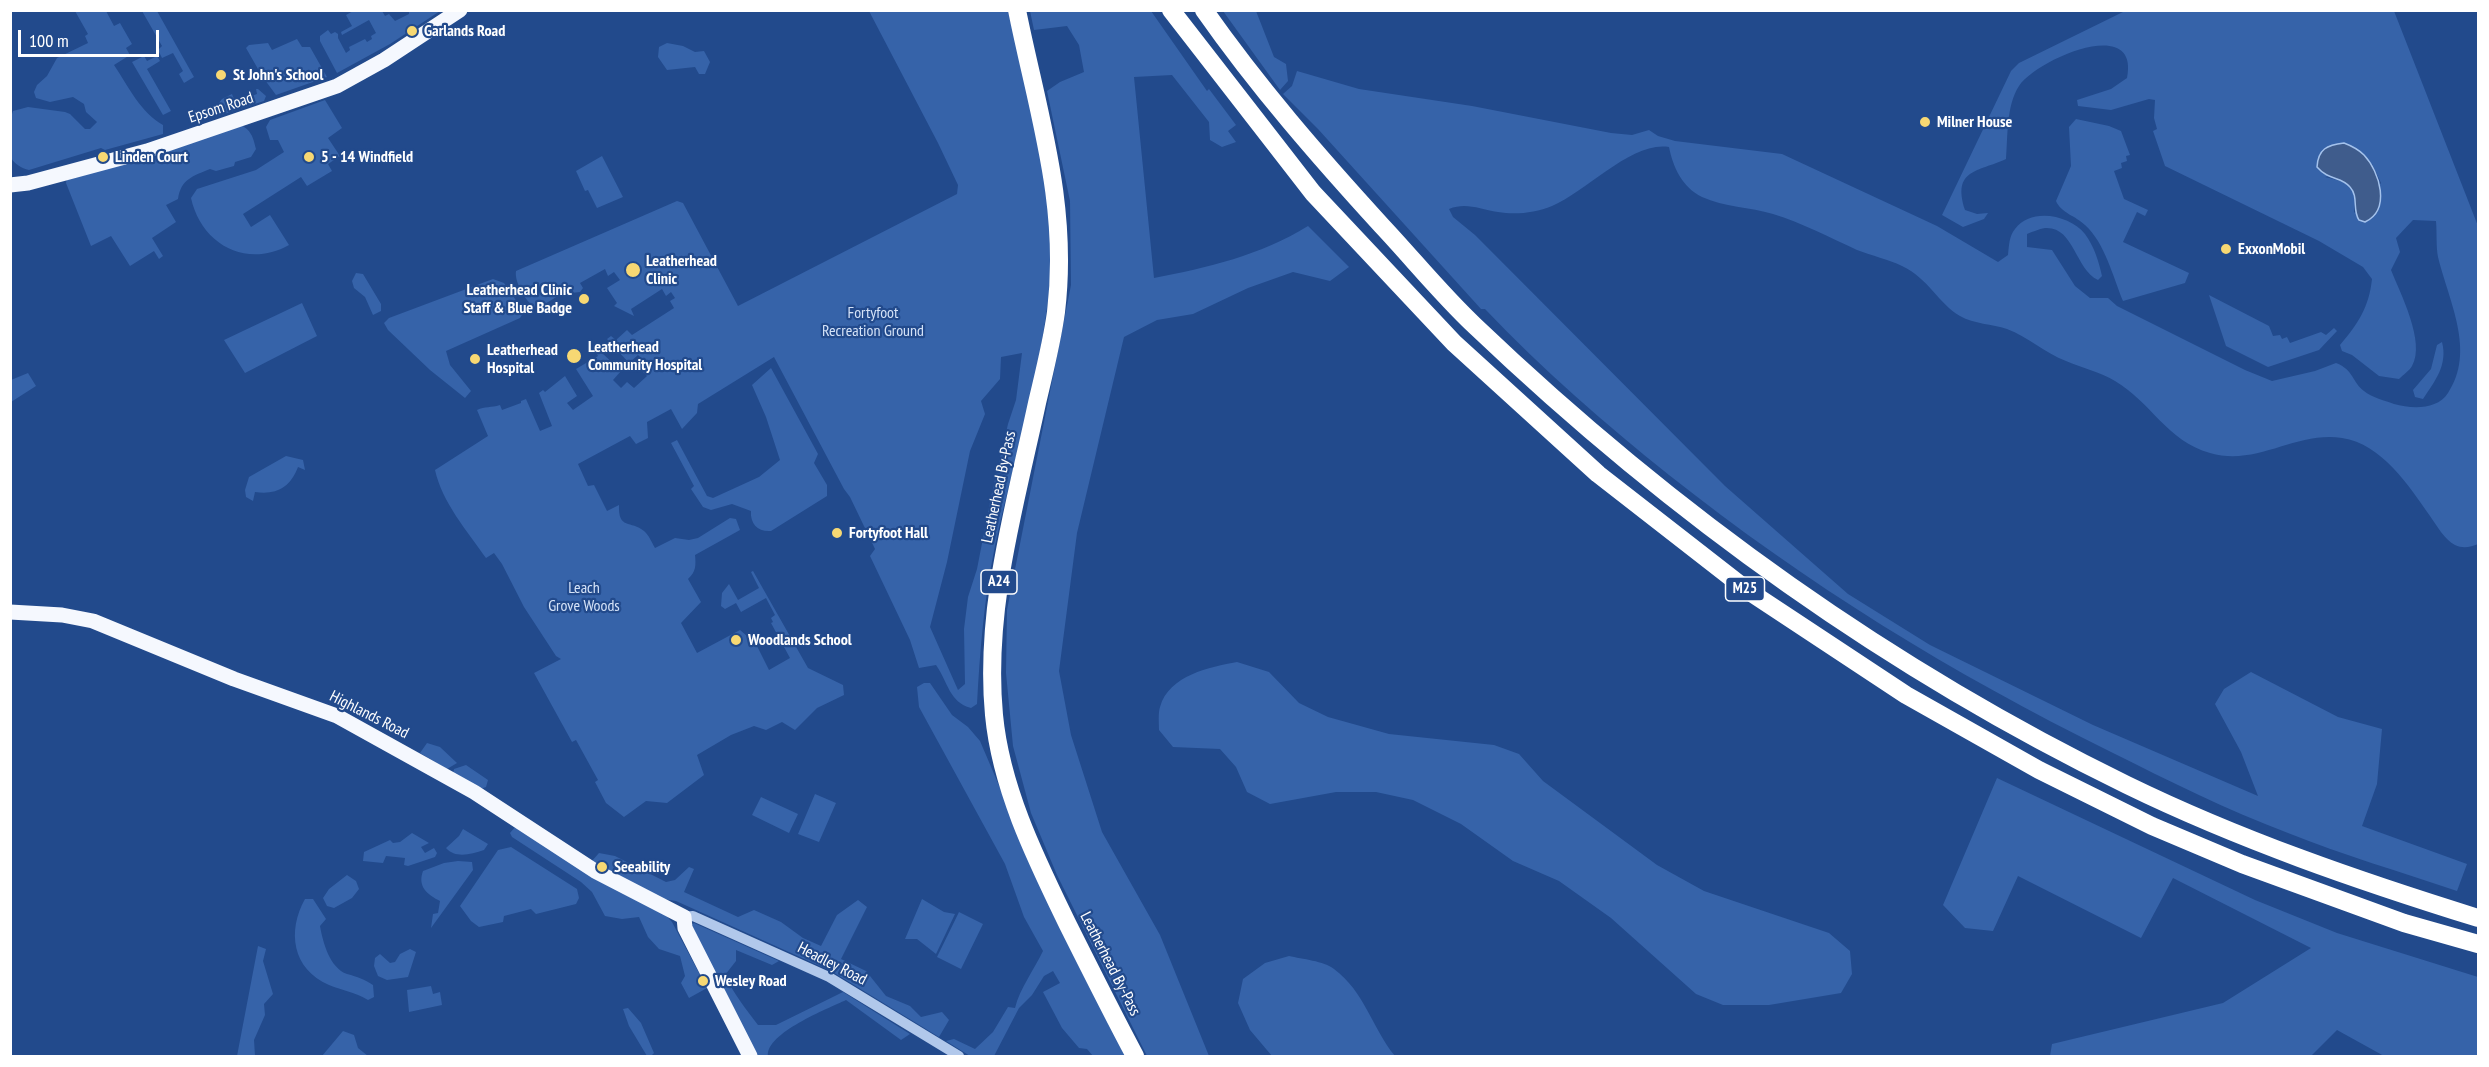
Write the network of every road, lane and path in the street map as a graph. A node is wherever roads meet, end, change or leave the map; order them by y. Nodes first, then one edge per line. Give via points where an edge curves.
1 (460, 10) edge
2 (1017, 10) edge
3 (1171, 10) edge
4 (1204, 10) edge
5 (10, 185) edge
6 (10, 612) edge
7 (684, 916) junction
8 (2478, 918) edge
9 (2478, 944) edge
10 (750, 1056) edge
11 (959, 1056) edge
12 (1135, 1056) edge

1 - 5 main road, Epsom Road via 367,70 312,96 147,151
2 - 12 highway, Leatherhead By-Pass / A24 via 1055,183 1060,256 1052,335 996,599 991,664 994,717 1000,753 1023,827
3 - 9 highway, M25 via 1313,193 1454,343 1599,474 1746,590 1906,695 2039,770 2152,826 2242,864 2403,923
4 - 8 highway, M25 via 1312,149 1472,324 1607,448 1764,570 1921,673 2130,787 2354,879
6 - 7 main road, Highlands Road via 78,617 109,626 234,679 337,716 474,792 595,870
7 - 10 main road via 685,928
7 - 11 street, Headley Road via 693,916 830,977

